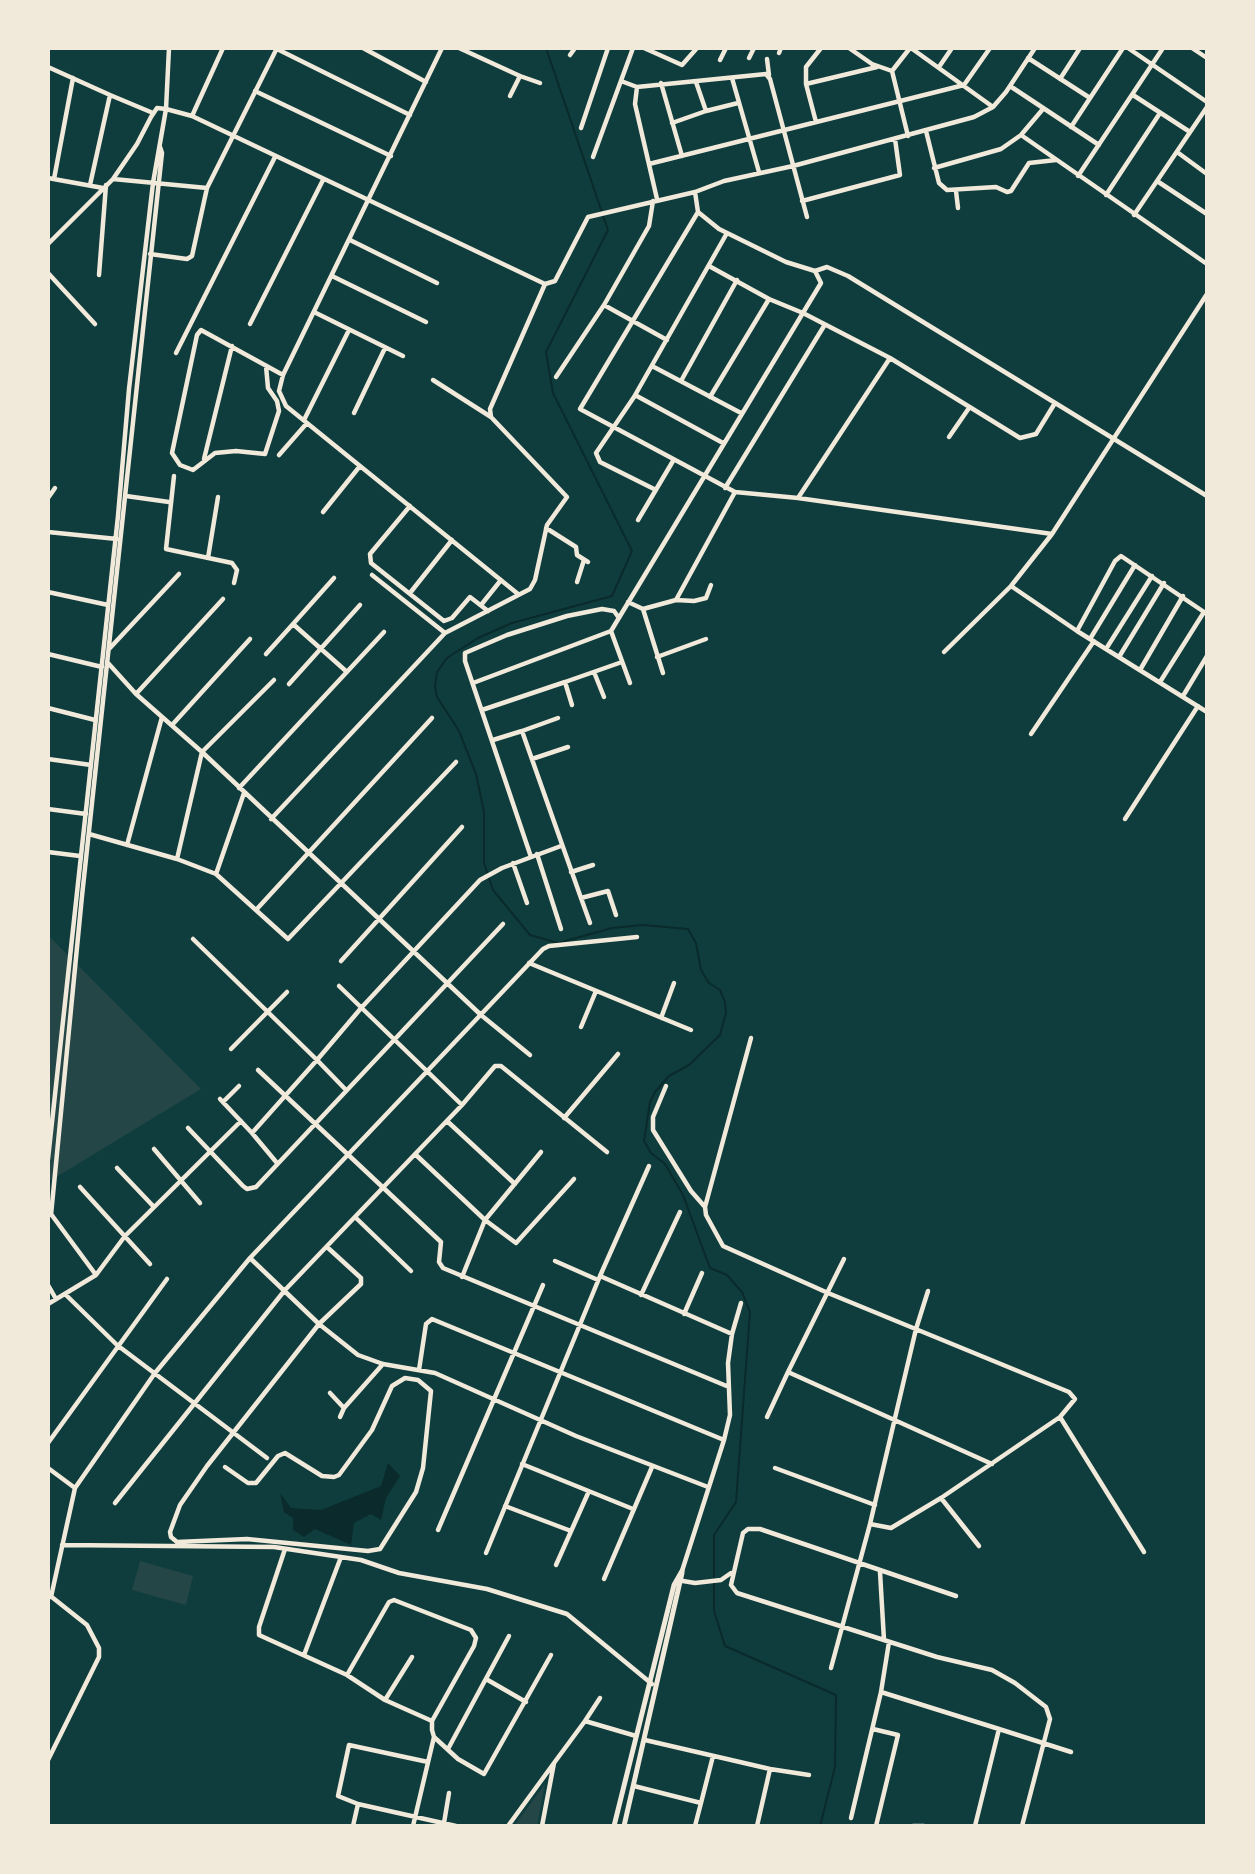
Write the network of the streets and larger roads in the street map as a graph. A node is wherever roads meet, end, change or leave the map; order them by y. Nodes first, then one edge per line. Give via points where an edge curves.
1 (169, 48) edge
2 (223, 48) edge
3 (277, 48) edge
4 (363, 48) edge
5 (442, 48) edge
6 (459, 48) edge
7 (575, 48) edge
8 (608, 48) edge
9 (633, 48) edge
10 (644, 48) edge
11 (697, 48) edge
12 (726, 48) edge
13 (754, 48) edge
14 (821, 48) edge
15 (849, 48) edge
16 (910, 48) edge
17 (952, 48) edge
18 (990, 48) edge
19 (1035, 48) edge
20 (1080, 48) edge
21 (1123, 48) edge
22 (1128, 48) edge
23 (1163, 48) edge
24 (1192, 48) edge
25 (570, 55) dead end
26 (749, 58) dead end
27 (1028, 58) junction
28 (1207, 58) edge
29 (766, 59) dead end
30 (720, 60) dead end
31 (1153, 65) junction
32 (879, 66) junction
33 (48, 67) edge
34 (939, 67) junction
35 (892, 70) junction
36 (769, 75) junction
37 (520, 76) junction
38 (73, 78) junction
39 (732, 78) junction
40 (1060, 79) junction
41 (426, 81) junction
42 (621, 81) junction
43 (661, 82) junction
44 (696, 82) junction
45 (540, 83) dead end
46 (806, 84) junction
47 (964, 85) junction
48 (1010, 86) junction
49 (637, 87) junction
50 (255, 91) junction
51 (110, 95) junction
52 (1133, 95) junction
53 (510, 96) dead end
54 (1090, 98) junction
55 (900, 101) junction
56 (1207, 102) edge
57 (738, 103) junction
58 (993, 107) junction
59 (1207, 107) edge
60 (166, 109) junction
61 (1043, 109) junction
62 (706, 111) junction
63 (153, 113) junction
64 (1160, 113) junction
65 (410, 115) junction
66 (192, 116) junction
67 (816, 122) junction
68 (672, 123) junction
69 (1071, 127) junction
70 (581, 128) dead end
71 (782, 131) junction
72 (926, 131) junction
73 (1190, 132) junction
74 (1021, 135) junction
75 (232, 136) junction
76 (908, 136) junction
77 (748, 139) junction
78 (896, 140) junction
79 (1099, 145) junction
80 (1177, 152) junction
81 (391, 156) junction
82 (682, 156) junction
83 (275, 157) junction
84 (592, 157) dead end
85 (1056, 160) junction
86 (649, 164) junction
87 (793, 166) junction
88 (934, 168) junction
89 (759, 172) junction
90 (1206, 172) edge
91 (1078, 176) junction
92 (51, 178) edge
93 (113, 179) junction
94 (323, 180) junction
95 (1157, 181) junction
96 (156, 183) junction
97 (90, 185) junction
98 (105, 186) junction
99 (207, 188) junction
100 (956, 191) junction
101 (695, 192) junction
102 (1107, 195) junction
103 (655, 200) junction
104 (802, 201) junction
105 (369, 202) junction
106 (958, 208) dead end
107 (698, 212) junction
108 (1207, 214) edge
109 (1134, 215) junction
110 (807, 217) dead end
111 (727, 233) junction
112 (350, 240) junction
113 (48, 244) edge
114 (150, 254) junction
115 (1207, 264) edge
116 (709, 266) junction
117 (815, 271) junction
118 (48, 273) edge
119 (99, 275) dead end
120 (332, 276) junction
121 (737, 280) junction
122 (437, 283) dead end
123 (545, 284) junction
124 (1207, 294) edge
125 (769, 299) junction
126 (604, 305) junction
127 (314, 312) junction
128 (803, 313) junction
129 (632, 321) junction
130 (426, 322) dead end
131 (95, 324) dead end
132 (250, 324) dead end
133 (824, 326) junction
134 (349, 330) junction
135 (667, 340) junction
136 (232, 346) junction
137 (385, 348) junction
138 (176, 353) dead end
139 (403, 356) dead end
140 (890, 358) junction
141 (266, 366) junction
142 (652, 366) junction
143 (283, 375) junction
144 (556, 377) dead end
145 (433, 380) dead end
146 (681, 381) junction
147 (635, 395) junction
148 (710, 397) junction
149 (1056, 403) junction
150 (969, 408) junction
151 (354, 413) dead end
152 (741, 413) junction
153 (491, 417) junction
154 (305, 422) junction
155 (612, 427) junction
156 (949, 437) dead end
157 (1112, 438) junction
158 (723, 443) junction
159 (279, 454) dead end
160 (204, 459) junction
161 (673, 461) junction
162 (360, 466) junction
163 (174, 476) dead end
164 (703, 477) junction
165 (55, 488) dead end
166 (725, 488) junction
167 (656, 490) junction
168 (735, 492) junction
169 (126, 496) junction
170 (1207, 496) edge
171 (218, 497) dead end
172 (48, 498) edge
173 (798, 498) junction
174 (169, 502) junction
175 (410, 506) junction
176 (322, 512) dead end
177 (638, 520) dead end
178 (546, 528) junction
179 (48, 532) edge
180 (1052, 534) junction
181 (118, 539) junction
182 (452, 540) junction
183 (208, 558) junction
184 (1135, 564) junction
185 (179, 574) dead end
186 (372, 575) dead end
187 (1152, 576) junction
188 (334, 578) dead end
189 (501, 580) junction
190 (577, 582) dead end
191 (234, 583) dead end
192 (1164, 583) junction
193 (711, 585) dead end
194 (1011, 586) junction
195 (48, 592) edge
196 (410, 593) junction
197 (518, 594) junction
198 (1183, 596) junction
199 (223, 600) dead end
200 (676, 600) junction
201 (628, 602) junction
202 (481, 604) junction
203 (108, 605) junction
204 (360, 605) dead end
205 (643, 609) junction
206 (488, 611) junction
207 (1206, 613) edge
208 (619, 618) junction
209 (293, 624) junction
210 (1077, 631) junction
211 (384, 632) dead end
212 (611, 632) junction
213 (446, 633) junction
214 (250, 639) dead end
215 (706, 639) dead end
216 (1092, 640) junction
217 (109, 649) junction
218 (321, 649) junction
219 (1106, 649) junction
220 (944, 652) dead end
221 (48, 654) edge
222 (266, 654) dead end
223 (1207, 656) edge
224 (657, 657) junction
225 (1119, 657) junction
226 (622, 662) junction
227 (105, 666) junction
228 (1140, 670) junction
229 (347, 672) junction
230 (594, 672) junction
231 (663, 673) dead end
232 (274, 680) dead end
233 (565, 682) junction
234 (1160, 682) junction
235 (473, 683) junction
236 (630, 683) dead end
237 (289, 684) dead end
238 (136, 694) junction
239 (1183, 696) junction
240 (604, 698) dead end
241 (1207, 704) edge
242 (572, 705) dead end
243 (48, 708) edge
244 (1203, 709) edge
245 (482, 710) junction
246 (162, 717) junction
247 (432, 717) dead end
248 (558, 718) dead end
249 (95, 720) junction
250 (172, 725) junction
251 (522, 731) junction
252 (1031, 734) dead end
253 (493, 740) junction
254 (568, 747) dead end
255 (202, 753) junction
256 (48, 759) edge
257 (532, 759) junction
258 (456, 762) dead end
259 (91, 765) junction
260 (239, 788) junction
261 (244, 793) junction
262 (48, 809) edge
263 (86, 814) junction
264 (271, 819) junction
265 (1125, 819) dead end
266 (462, 827) dead end
267 (89, 834) junction
268 (127, 845) junction
269 (561, 846) junction
270 (48, 852) edge
271 (309, 853) junction
272 (537, 854) junction
273 (80, 856) junction
274 (531, 856) junction
275 (177, 859) junction
276 (513, 863) junction
277 (593, 865) dead end
278 (571, 872) junction
279 (216, 874) junction
280 (340, 884) junction
281 (581, 898) junction
282 (527, 903) dead end
283 (256, 910) junction
284 (616, 915) dead end
285 (74, 919) junction
286 (80, 920) junction
287 (380, 920) junction
288 (590, 923) dead end
289 (503, 924) dead end
290 (561, 929) dead end
291 (637, 937) dead end
292 (193, 939) dead end
293 (71, 944) junction
294 (78, 945) junction
295 (413, 951) junction
296 (341, 962) dead end
297 (529, 963) junction
298 (674, 983) dead end
299 (449, 984) junction
300 (339, 986) dead end
301 (596, 991) junction
302 (287, 992) dead end
303 (362, 1007) junction
304 (267, 1013) junction
305 (481, 1015) junction
306 (661, 1018) junction
307 (581, 1027) dead end
308 (691, 1030) dead end
309 (751, 1038) dead end
310 (394, 1040) junction
311 (231, 1049) dead end
312 (618, 1054) dead end
313 (530, 1055) dead end
314 (316, 1060) junction
315 (258, 1070) dead end
316 (426, 1071) junction
317 (239, 1086) dead end
318 (666, 1086) dead end
319 (345, 1090) junction
320 (285, 1098) junction
321 (462, 1105) junction
322 (564, 1118) junction
323 (241, 1121) junction
324 (447, 1121) junction
325 (314, 1122) junction
326 (188, 1128) dead end
327 (252, 1132) junction
328 (154, 1149) dead end
329 (208, 1152) junction
330 (541, 1152) dead end
331 (607, 1152) dead end
332 (348, 1153) junction
333 (415, 1154) junction
334 (48, 1159) edge
335 (277, 1163) junction
336 (649, 1166) dead end
337 (117, 1168) dead end
338 (182, 1179) junction
339 (574, 1179) dead end
340 (515, 1184) junction
341 (80, 1187) dead end
342 (382, 1189) junction
343 (200, 1203) dead end
344 (154, 1207) junction
345 (705, 1207) junction
346 (48, 1209) edge
347 (680, 1212) dead end
348 (51, 1215) junction
349 (355, 1217) junction
350 (485, 1220) junction
351 (125, 1236) junction
352 (327, 1247) junction
353 (250, 1258) junction
354 (844, 1259) dead end
355 (555, 1261) dead end
356 (150, 1264) dead end
357 (411, 1271) dead end
358 (702, 1273) dead end
359 (96, 1275) junction
360 (462, 1277) junction
361 (599, 1278) junction
362 (167, 1279) dead end
363 (48, 1285) edge
364 (543, 1285) dead end
365 (285, 1290) junction
366 (928, 1292) dead end
367 (828, 1293) junction
368 (64, 1294) junction
369 (641, 1295) junction
370 (56, 1299) junction
371 (741, 1303) dead end
372 (48, 1304) edge
373 (534, 1306) junction
374 (684, 1314) junction
375 (319, 1324) junction
376 (579, 1325) junction
377 (916, 1329) junction
378 (732, 1334) junction
379 (117, 1345) junction
380 (514, 1352) junction
381 (383, 1364) junction
382 (419, 1370) junction
383 (560, 1372) junction
384 (788, 1372) junction
385 (155, 1373) junction
386 (729, 1387) junction
387 (330, 1393) dead end
388 (493, 1398) junction
389 (194, 1403) junction
390 (344, 1408) junction
391 (767, 1417) dead end
392 (1060, 1417) junction
393 (340, 1418) dead end
394 (540, 1419) junction
395 (896, 1420) junction
396 (234, 1434) junction
397 (724, 1440) junction
398 (48, 1443) edge
399 (267, 1458) dead end
400 (522, 1464) junction
401 (992, 1464) junction
402 (225, 1467) dead end
403 (652, 1467) junction
404 (48, 1468) edge
405 (775, 1468) dead end
406 (708, 1487) junction
407 (75, 1488) junction
408 (589, 1491) junction
409 (941, 1498) junction
410 (115, 1503) dead end
411 (875, 1505) junction
412 (505, 1506) junction
413 (633, 1509) junction
414 (870, 1524) junction
415 (438, 1530) dead end
416 (571, 1531) junction
417 (62, 1545) junction
418 (979, 1546) dead end
419 (285, 1549) junction
420 (1144, 1552) dead end
421 (486, 1553) dead end
422 (341, 1557) junction
423 (860, 1565) junction
424 (556, 1566) dead end
425 (733, 1570) junction
426 (682, 1571) joint
427 (880, 1572) junction
428 (604, 1579) dead end
429 (678, 1580) junction
430 (50, 1595) edge
431 (956, 1596) dead end
432 (843, 1626) junction
433 (509, 1636) dead end
434 (886, 1641) junction
435 (304, 1655) junction
436 (550, 1655) dead end
437 (412, 1657) dead end
438 (831, 1668) dead end
439 (347, 1675) junction
440 (486, 1679) junction
441 (649, 1682) junction
442 (657, 1686) junction
443 (882, 1692) junction
444 (600, 1698) dead end
445 (385, 1700) junction
446 (526, 1702) junction
447 (432, 1721) junction
448 (585, 1721) junction
449 (873, 1729) junction
450 (999, 1729) junction
451 (636, 1736) junction
452 (434, 1737) junction
453 (645, 1740) junction
454 (1043, 1743) junction
455 (448, 1749) junction
456 (1071, 1752) dead end
457 (713, 1756) junction
458 (48, 1760) edge
459 (428, 1762) junction
460 (554, 1764) junction
461 (770, 1769) junction
462 (809, 1775) dead end
463 (634, 1786) junction
464 (449, 1793) dead end
465 (701, 1803) junction
466 (358, 1804) junction
467 (414, 1817) junction
468 (850, 1818) dead end
469 (444, 1823) junction
470 (353, 1826) edge
471 (412, 1826) edge
472 (456, 1826) edge
473 (507, 1826) edge
474 (542, 1826) edge
475 (614, 1826) edge
476 (624, 1826) edge
477 (695, 1826) edge
478 (757, 1826) edge
479 (876, 1826) edge
480 (913, 1826) edge
481 (924, 1826) edge
482 (975, 1826) edge
483 (1022, 1826) edge

1 - 60 street
2 - 66 street
3 - 50 street
3 - 65 street
4 - 41 street
5 - 41 street
6 - 37 street
7 - 25 street
8 - 70 street
9 - 42 street
10 - 11 street via 682,65
12 - 30 street
13 - 26 street
14 - 46 street via 806,67
15 - 32 street
16 - 34 street
16 - 35 street
17 - 34 street
18 - 47 street
19 - 27 street
20 - 40 street
21 - 54 street
22 - 31 street
23 - 31 street
24 - 28 street
27 - 40 street
27 - 48 street
29 - 36 street
31 - 52 street
31 - 56 street
32 - 35 street
32 - 46 street
33 - 38 street
34 - 47 street
35 - 55 street
36 - 39 street
36 - 71 street
37 - 45 street
37 - 53 street
38 - 51 street
38 - 92 street
39 - 44 street
39 - 57 street
40 - 54 street
41 - 65 street
42 - 49 street
42 - 84 street
43 - 44 street
43 - 49 street
43 - 68 street
44 - 62 street
46 - 67 street
47 - 55 street
47 - 58 street
48 - 58 street
48 - 61 street
49 - 86 street via 635,104
50 - 75 street
50 - 81 street
51 - 63 street
51 - 97 street
52 - 64 street
52 - 79 street
54 - 69 street
55 - 67 street
55 - 76 street
57 - 62 street
57 - 77 street
58 - 72 street via 974,117
59 - 73 street
60 - 63 street via 157,108
60 - 66 street
60 - 96 street
61 - 69 street
61 - 74 street
62 - 68 street
63 - 93 street
64 - 73 street
64 - 102 street
65 - 81 street
66 - 75 street
67 - 71 street
68 - 82 street
69 - 79 street
71 - 77 street
71 - 87 street
72 - 76 street
72 - 88 street
73 - 80 street
74 - 85 street
74 - 88 street via 1000,149
75 - 83 street
75 - 99 street
76 - 78 street
77 - 82 street
77 - 89 street
78 - 87 street
78 - 104 street via 900,175
79 - 91 street
80 - 90 street
80 - 95 street
81 - 105 street
82 - 86 street
83 - 94 street
83 - 138 street
85 - 91 street
85 - 100 street via 1029,163 1011,192 996,187
86 - 103 street
87 - 89 street
87 - 104 street
88 - 100 street via 939,183
89 - 101 street
91 - 102 street
92 - 97 street
93 - 96 street
93 - 98 street
94 - 105 street
94 - 132 street
95 - 108 street
95 - 109 street
96 - 99 street
96 - 114 street
96 - 181 street via 129,389
97 - 98 street
98 - 113 street
98 - 119 street
99 - 114 street via 192,256 187,260
100 - 106 street
101 - 103 street
101 - 107 street
102 - 109 street
103 - 123 street via 588,217 555,281
103 - 126 street via 649,226
104 - 110 street
105 - 112 street
105 - 123 street
107 - 111 street
107 - 129 street
109 - 115 street
111 - 116 street
111 - 117 street via 786,262
112 - 120 street
112 - 122 street
114 - 169 street
116 - 121 street
116 - 135 street
117 - 128 street via 821,284
117 - 149 street via 826,267 848,276
118 - 131 street
120 - 127 street
120 - 130 street
121 - 125 street
121 - 146 street
123 - 153 street via 490,409
124 - 157 street
125 - 128 street
125 - 148 street
126 - 129 street
126 - 144 street
127 - 134 street
127 - 143 street
128 - 133 street
128 - 152 street
129 - 135 street
129 - 155 street via 579,409
133 - 140 street
133 - 166 street
134 - 137 street
134 - 154 street
135 - 142 street
136 - 141 street
136 - 160 street
136 - 160 street via 204,330 197,335 172,453 188,470
137 - 139 street
137 - 151 street
140 - 150 street
140 - 173 street
141 - 143 street
141 - 160 street via 268,388 279,411 268,451 260,455 215,453
142 - 146 street
142 - 147 street
143 - 154 street via 279,391 286,406
145 - 153 street
146 - 148 street
147 - 155 street
147 - 158 street
148 - 152 street
149 - 150 street via 1036,434 1020,438
149 - 157 street
150 - 156 street
152 - 158 street
153 - 178 street via 567,497
154 - 159 street
154 - 162 street
155 - 161 street
155 - 167 street via 596,458
157 - 170 street
157 - 180 street
158 - 164 street
161 - 164 street
161 - 167 street
162 - 175 street
162 - 176 street
163 - 174 street
164 - 166 street
164 - 201 street
165 - 172 street
166 - 168 street
167 - 177 street
168 - 173 street
168 - 200 street
169 - 174 street
169 - 181 street
171 - 183 street
173 - 180 street
174 - 183 street via 166,549
175 - 182 street
175 - 196 street via 370,557 371,562
178 - 190 street via 576,547 577,555 586,561
178 - 197 street via 535,580 530,589
179 - 181 street
180 - 194 street
181 - 203 street
181 - 217 street
182 - 189 street
182 - 196 street
183 - 191 street via 236,566
184 - 187 street
184 - 210 street via 1121,556 1115,561
184 - 216 street
185 - 217 street
186 - 213 street
187 - 192 street
187 - 219 street
188 - 209 street
189 - 197 street
189 - 202 street
192 - 198 street
192 - 225 street
193 - 200 street via 706,598
194 - 210 street
194 - 220 street
195 - 203 street
196 - 202 street via 444,621 452,618 470,597
197 - 206 street
198 - 207 street
198 - 228 street
199 - 238 street
200 - 205 street
201 - 205 street
201 - 208 street
202 - 206 street
203 - 227 street
204 - 218 street
205 - 224 street
206 - 213 street
207 - 234 street
208 - 212 street
208 - 235 street via 609,609 602,609 470,650 465,653 465,661
209 - 218 street
209 - 222 street
210 - 216 street
211 - 229 street
212 - 226 street
212 - 235 street
213 - 264 street
214 - 250 street
215 - 224 street
216 - 219 street
216 - 252 street
217 - 227 street
218 - 229 street
218 - 237 street
219 - 225 street
221 - 227 street
223 - 239 street
224 - 231 street
225 - 228 street
226 - 230 street
226 - 236 street
227 - 238 street
227 - 249 street
227 - 267 street
228 - 234 street
229 - 260 street
230 - 233 street
230 - 240 street
232 - 255 street
233 - 242 street
233 - 245 street
234 - 239 street
235 - 245 street
238 - 246 street
239 - 244 street
241 - 244 street
243 - 249 street
244 - 265 street
245 - 253 street
246 - 250 street
246 - 268 street
247 - 271 street
248 - 251 street
249 - 259 street
250 - 255 street
251 - 253 street
251 - 257 street
253 - 274 street
254 - 257 street
255 - 260 street
255 - 275 street
256 - 259 street
257 - 269 street
258 - 280 street
259 - 263 street
260 - 261 street
261 - 264 street
261 - 279 street
262 - 263 street
263 - 273 street
264 - 271 street
266 - 287 street
267 - 268 street
267 - 286 street
268 - 275 street
269 - 272 street
269 - 278 street
270 - 273 street
271 - 280 street
271 - 283 street
272 - 274 street
272 - 290 street
273 - 285 street
274 - 276 street
275 - 279 street
276 - 282 street
276 - 295 street via 480,880
277 - 278 street
278 - 281 street
279 - 283 street
280 - 283 street via 288,939
280 - 287 street
281 - 284 street via 608,891
281 - 288 street
285 - 286 street
285 - 293 street
286 - 294 street
287 - 295 street
287 - 296 street
289 - 299 street
291 - 297 street via 549,946
292 - 304 street
293 - 294 street
293 - 334 street
294 - 348 street
295 - 299 street
295 - 303 street
297 - 301 street
297 - 305 street
298 - 306 street
299 - 305 street
299 - 310 street
300 - 303 street
301 - 306 street
301 - 307 street
302 - 304 street
303 - 310 street
303 - 314 street
304 - 311 street
304 - 314 street
305 - 313 street
305 - 316 street
306 - 308 street
309 - 345 street
310 - 316 street
310 - 319 street
312 - 322 street
314 - 319 street
314 - 320 street
315 - 320 street
316 - 321 street
316 - 332 street
317 - 323 street via 221,1101
318 - 345 street via 653,1118 653,1130
319 - 325 street
320 - 325 street
320 - 327 street
321 - 322 street via 498,1065
321 - 324 street
322 - 331 street
323 - 327 street
323 - 329 street
324 - 333 street
324 - 340 street
325 - 332 street
325 - 335 street
326 - 329 street
327 - 335 street
328 - 338 street
329 - 335 street via 247,1189 256,1186
329 - 338 street
330 - 340 street
332 - 342 street
332 - 353 street
333 - 342 street
333 - 350 street
336 - 361 street
337 - 344 street
338 - 343 street
338 - 344 street
339 - 350 street via 516,1243
340 - 350 street
341 - 351 street
342 - 349 street
342 - 360 street via 441,1242 440,1265
344 - 351 street
345 - 367 street via 723,1246
346 - 348 street
347 - 369 street
348 - 359 street
349 - 352 street
349 - 357 street
350 - 360 street
351 - 356 street
351 - 359 street
352 - 365 street
352 - 375 street via 362,1281
353 - 365 street
353 - 385 street
354 - 367 street
355 - 361 street
358 - 374 street
359 - 368 street
360 - 373 street
361 - 369 street
361 - 376 street
362 - 379 street
363 - 370 street
364 - 373 street
365 - 375 street
365 - 389 street
366 - 377 street
367 - 377 street
367 - 384 street
368 - 370 street
368 - 379 street
369 - 374 street
370 - 372 street
371 - 378 street
373 - 376 street
373 - 380 street
374 - 378 street
375 - 381 street via 358,1355
375 - 396 street
376 - 383 street
376 - 386 street
377 - 392 street via 1069,1392 1075,1399
377 - 395 street
378 - 386 street
379 - 385 street
379 - 398 street
380 - 382 street via 429,1320
380 - 383 street
380 - 388 street
381 - 382 street
381 - 390 street
382 - 388 street
383 - 394 street
383 - 397 street
384 - 391 street
384 - 395 street
385 - 389 street
385 - 407 street
386 - 397 street via 730,1415
387 - 390 street
388 - 394 street
388 - 415 street
389 - 396 street
389 - 410 street
390 - 393 street
392 - 401 street
392 - 420 street
394 - 400 street
394 - 403 street
395 - 401 street
395 - 411 street
396 - 399 street
396 - 402 street via 180,1505 170,1532 173,1539 247,1539 380,1549 416,1492 423,1468 431,1391 418,1380 405,1378 392,1386 372,1430 349,1465 334,1477 322,1476 285,1453 252,1484
397 - 406 street
400 - 408 street
400 - 412 street
401 - 409 street
403 - 406 street
403 - 413 street
404 - 407 street
405 - 411 street
406 - 426 street
407 - 417 street
408 - 413 street
408 - 416 street
409 - 414 street via 891,1528
409 - 418 street
411 - 414 street
412 - 416 street
412 - 421 street
413 - 428 street
414 - 423 street
416 - 424 street
417 - 419 street
417 - 430 street
419 - 422 street
419 - 435 street via 259,1635
422 - 435 street
422 - 441 street via 399,1573 487,1589 559,1610
423 - 425 street via 753,1528 743,1533
423 - 427 street
423 - 432 street
425 - 429 street via 721,1580
425 - 432 street via 734,1591
426 - 429 street
427 - 431 street
427 - 434 street
429 - 441 street
429 - 442 street
430 - 458 street via 87,1625 99,1657
432 - 434 street
432 - 438 street
433 - 440 street
434 - 443 street
434 - 454 street via 992,1670 1015,1683 1050,1713
435 - 439 street
436 - 446 street
437 - 445 street
439 - 445 street
439 - 447 street via 389,1602 394,1600 471,1630 476,1638 474,1646
440 - 446 street
440 - 455 street
441 - 442 street
441 - 451 street
442 - 453 street
443 - 449 street
443 - 450 street
444 - 448 street
445 - 447 street
446 - 455 street via 484,1774
447 - 452 street
448 - 451 street
448 - 460 street
449 - 468 street
449 - 479 street via 898,1735
450 - 454 street
450 - 482 street
451 - 475 street
452 - 455 street
452 - 459 street
453 - 457 street
453 - 463 street
454 - 456 street
454 - 483 street
457 - 461 street
457 - 465 street
459 - 466 street via 349,1745 338,1796
459 - 467 street
460 - 473 street
460 - 474 street
461 - 462 street
461 - 478 street
463 - 465 street
463 - 476 street
464 - 469 street
465 - 477 street
466 - 467 street
466 - 470 street
467 - 469 street
467 - 471 street
469 - 472 street
480 - 481 street

